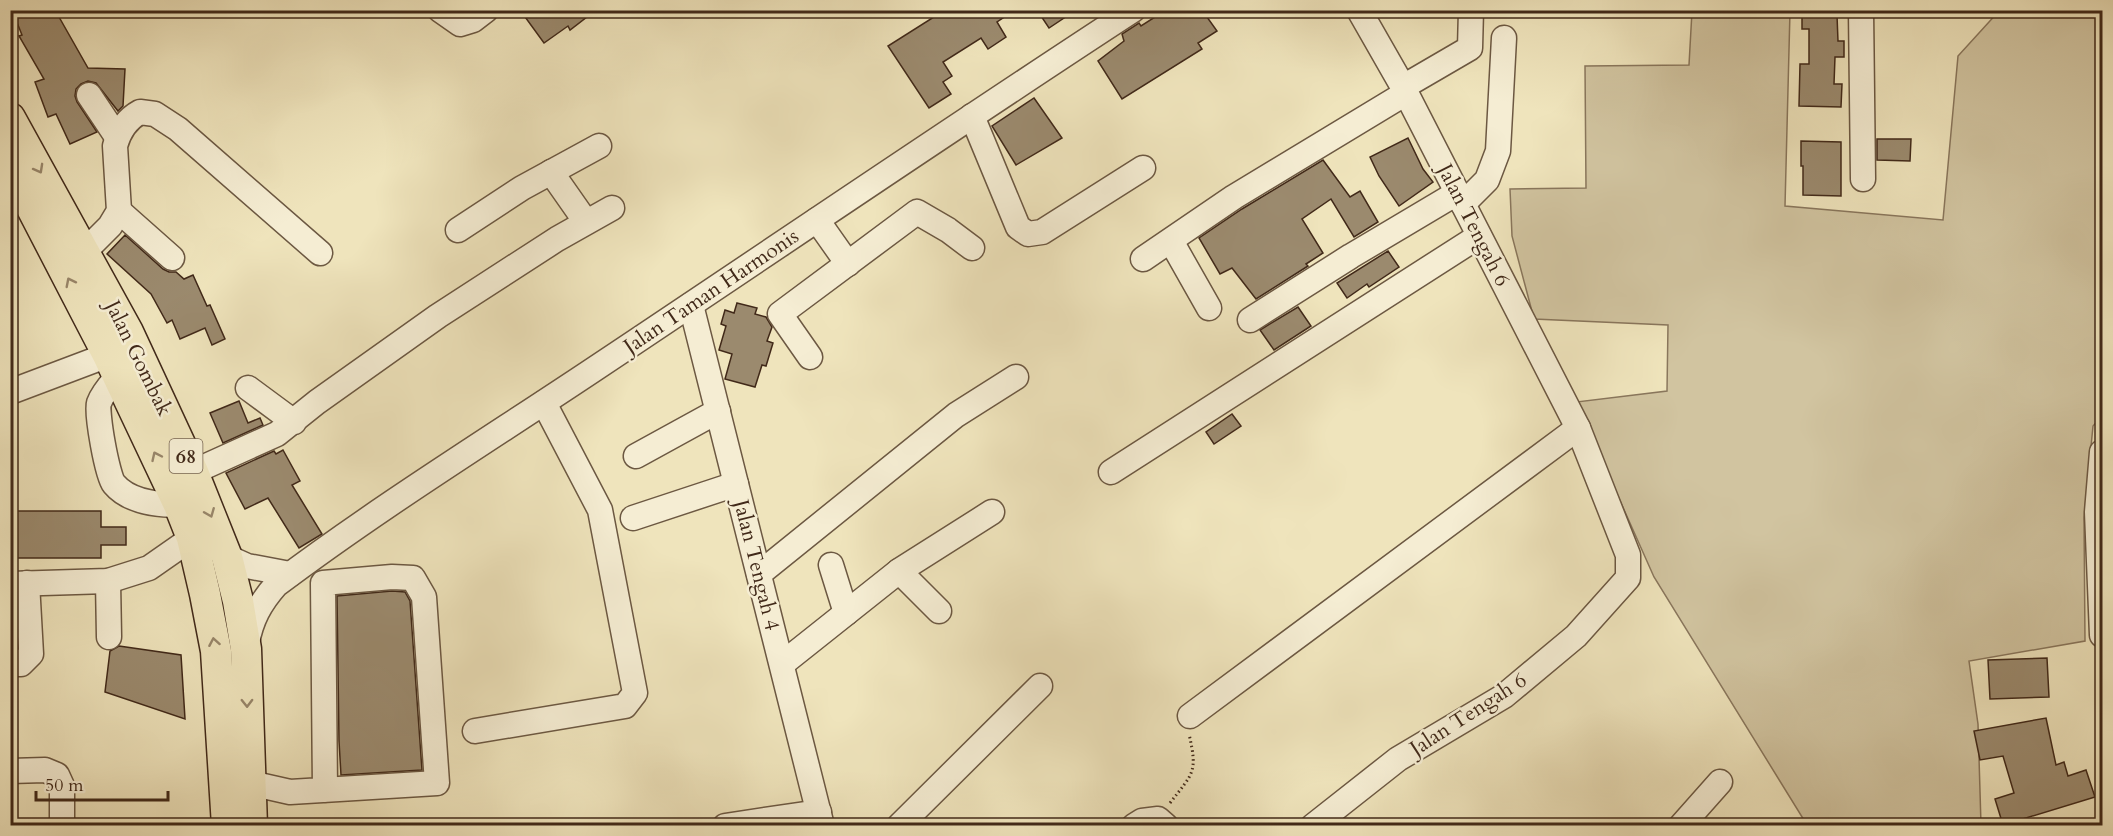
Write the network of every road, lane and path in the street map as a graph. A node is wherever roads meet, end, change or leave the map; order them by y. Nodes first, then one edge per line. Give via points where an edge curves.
1 (440, 10) edge
2 (486, 10) edge
3 (1133, 10) edge
4 (1359, 10) edge
5 (1471, 10) edge
6 (1861, 10) edge
7 (1504, 38) dead end
8 (1404, 90) junction
9 (89, 95) dead end
10 (972, 116) junction
11 (10, 118) edge
12 (124, 128) junction
13 (599, 146) dead end
14 (10, 166) edge
15 (1143, 168) dead end
16 (551, 172) junction
17 (1863, 179) dead end
18 (19, 193) edge
19 (1460, 199) junction
20 (612, 208) dead end
21 (119, 211) junction
22 (817, 220) junction
23 (586, 222) junction
24 (458, 230) dead end
25 (1479, 236) junction
26 (1171, 241) junction
27 (972, 248) dead end
28 (84, 252) junction
29 (320, 253) dead end
30 (171, 258) dead end
31 (1143, 259) dead end
32 (848, 264) junction
33 (691, 304) junction
34 (1209, 308) dead end
35 (1250, 320) dead end
36 (810, 357) dead end
37 (113, 365) junction
38 (1016, 377) dead end
39 (248, 388) dead end
40 (10, 392) edge
41 (544, 403) junction
42 (718, 411) junction
43 (294, 422) junction
44 (1578, 428) junction
45 (2103, 452) edge
46 (636, 456) dead end
47 (193, 472) junction
48 (1112, 472) dead end
49 (736, 484) junction
50 (179, 505) junction
51 (992, 512) dead end
52 (633, 518) dead end
53 (192, 538) junction
54 (227, 557) junction
55 (831, 565) dead end
56 (899, 571) junction
57 (290, 574) junction
58 (759, 574) junction
59 (108, 581) junction
60 (19, 584) edge
61 (939, 611) dead end
62 (846, 613) junction
63 (2102, 623) edge
64 (2103, 635) edge
65 (109, 637) dead end
66 (246, 649) junction
67 (10, 664) edge
68 (782, 664) junction
69 (1040, 686) dead end
70 (1191, 716) joint
71 (475, 731) dead end
72 (10, 771) edge
73 (1720, 782) dead end
74 (250, 783) junction
75 (325, 789) junction
76 (820, 819) edge
77 (1162, 822) edge
78 (62, 825) edge
79 (227, 825) edge
80 (252, 825) edge
81 (725, 825) edge
82 (899, 825) edge
83 (1134, 825) edge
84 (1313, 825) edge
85 (1682, 825) edge

1 - 2 street via 460,24
3 - 10 street, Jalan Taman Harmonis
4 - 8 street, Jalan Tengah 6
5 - 8 street via 1470,48
6 - 17 street
7 - 19 street via 1498,150 1487,180
8 - 19 street, Jalan Tengah 6
8 - 26 street
9 - 12 street
10 - 15 street via 1018,227 1028,234 1042,232
10 - 22 street, Jalan Taman Harmonis
11 -> 28 main road, Jalan Gombak / 68
12 - 21 street via 115,146
12 - 29 street via 140,112 155,114 178,129
13 - 16 street
14 - 18 main road, Jalan Gombak / 68
16 - 23 street
16 - 24 street
37 -> 18 main road, Jalan Gombak / 68
19 - 25 street, Jalan Tengah 6
19 - 35 street via 1351,256
20 - 23 street
21 - 28 street
21 - 30 street
22 - 32 street
22 - 33 street, Jalan Taman Harmonis
23 - 43 street via 438,316
25 - 44 street, Jalan Tengah 6
25 - 48 street
26 - 31 street
26 - 34 street
27 - 32 street via 918,212
28 - 47 main road, Jalan Gombak / 68 via 128,332
32 - 36 street via 780,314
33 - 41 street, Jalan Taman Harmonis
33 - 42 street, Jalan Tengah 4
37 - 40 street
50 -> 37 main road, Jalan Gombak / 68
37 - 50 street via 98,405 106,461 114,484 132,497
38 - 58 street via 956,415
39 - 43 street
41 - 57 street, Jalan Taman Harmonis via 370,516
41 - 71 street via 600,510 635,693 625,706
42 - 46 street
42 - 49 street, Jalan Tengah 4
43 - 47 street via 277,434
44 - 70 street
44 - 84 street, Jalan Tengah 6 via 1628,555 1628,578 1576,636 1504,696 1398,759
45 - 63 street via 2097,512
47 -> 54 main road, Jalan Gombak / 68
49 - 52 street
49 - 58 street, Jalan Tengah 4
50 - 53 main road, Jalan Gombak / 68
51 - 56 street
53 - 59 street via 149,568
79 -> 53 main road, Jalan Gombak / 68 via 216,651
54 - 57 street via 247,566
54 - 66 main road, Jalan Gombak / 68
55 - 62 street
56 - 61 street
56 - 62 street
57 - 66 street, Jalan Taman Harmonis via 276,585 255,614
58 - 68 street, Jalan Tengah 4
59 - 60 street
59 - 65 street
60 - 67 street via 31,654 21,663
62 - 68 street
63 - 64 street
66 -> 74 main road, Jalan Gombak / 68
68 - 76 street, Jalan Tengah 4
69 - 82 street
70 - 77 path via 1188,728 1194,770
72 - 78 street via 45,770 57,775 62,786
73 - 85 street
74 - 75 street via 290,792
74 - 80 main road, Jalan Gombak / 68
75 - 75 street via 437,783 424,597 413,578 323,583
76 - 81 street
77 - 83 street via 1142,821

